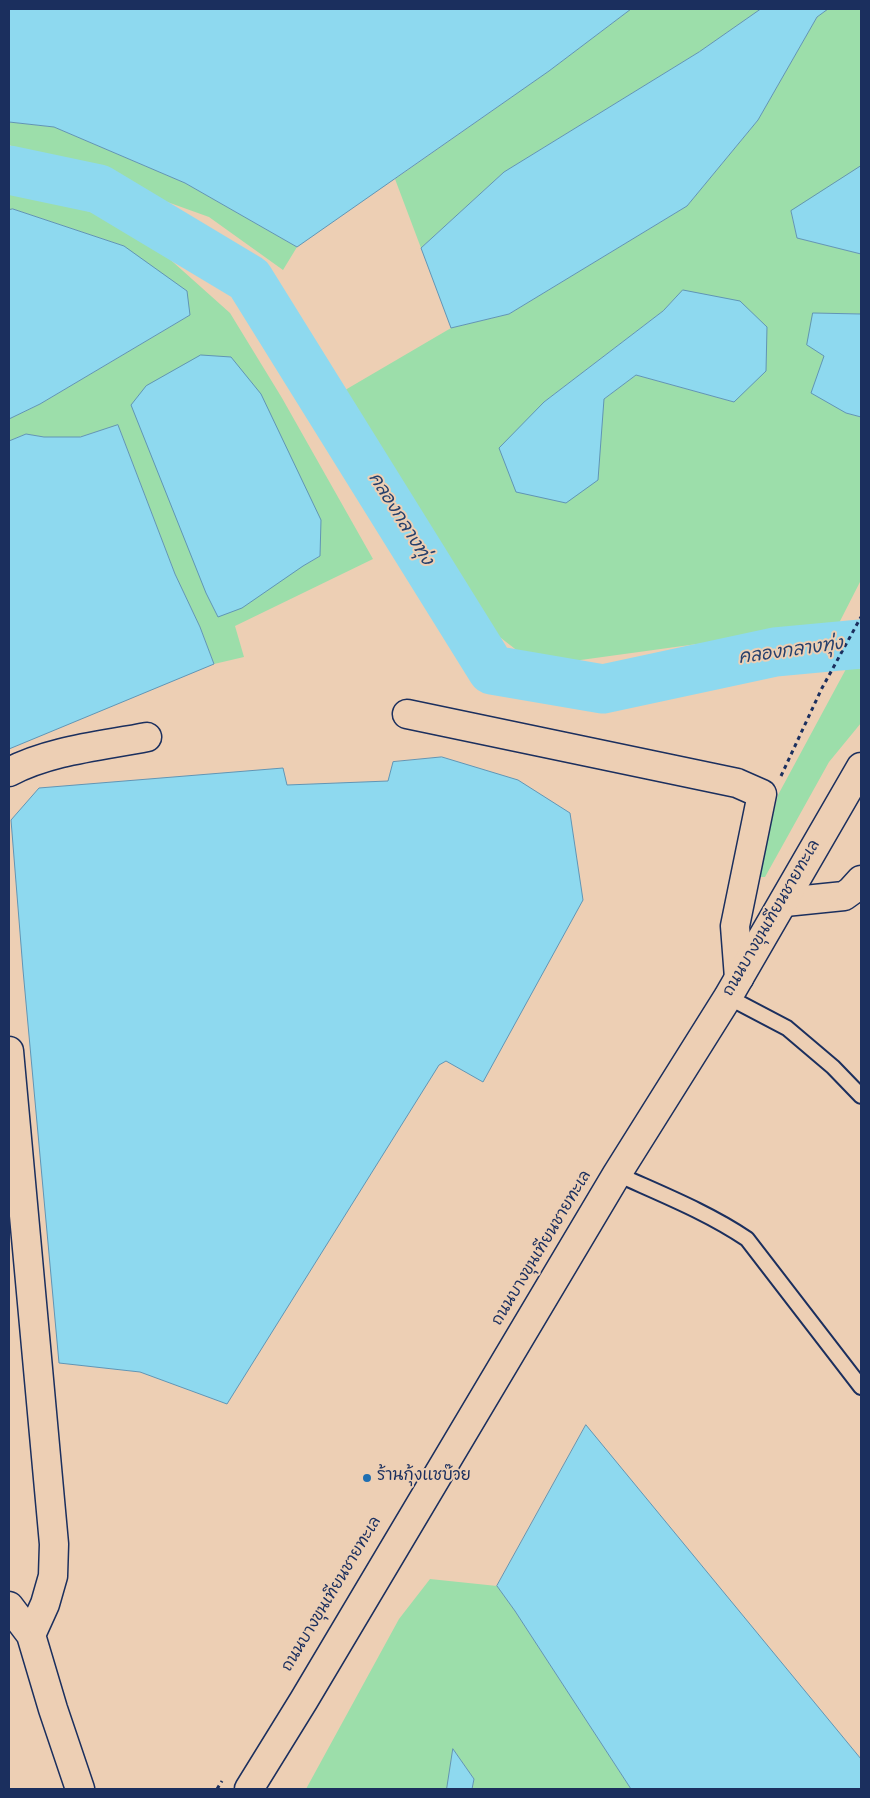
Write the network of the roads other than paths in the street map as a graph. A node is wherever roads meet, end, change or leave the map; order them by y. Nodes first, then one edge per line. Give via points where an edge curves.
1 (406, 714) dead end
2 (147, 737) dead end
3 (861, 767) edge
4 (9, 772) edge
5 (861, 880) edge
6 (784, 902) junction
7 (733, 988) junction
8 (9, 1051) edge
9 (861, 1096) edge
10 (13, 1133) edge
11 (617, 1174) junction
12 (18, 1241) edge
13 (861, 1387) edge
14 (9, 1606) edge
15 (31, 1635) junction
16 (80, 1789) edge
17 (248, 1789) edge

1 - 7 street via 737,783 762,794 735,926
2 - 4 street via 27,762
3 - 6 street, ถนนบางขุนเทียนชายทะเล
5 - 6 street via 844,896
6 - 7 street, ถนนบางขุนเทียนชายทะเล
7 - 9 lane via 833,1066
7 - 11 street, ถนนบางขุนเทียนชายทะเล
8 - 10 street
10 - 12 street
11 - 13 lane via 699,1211 747,1239
11 - 17 street, ถนนบางขุนเทียนชายทะเล
12 - 15 street via 54,1544 52,1576
14 - 15 street
15 - 16 street

